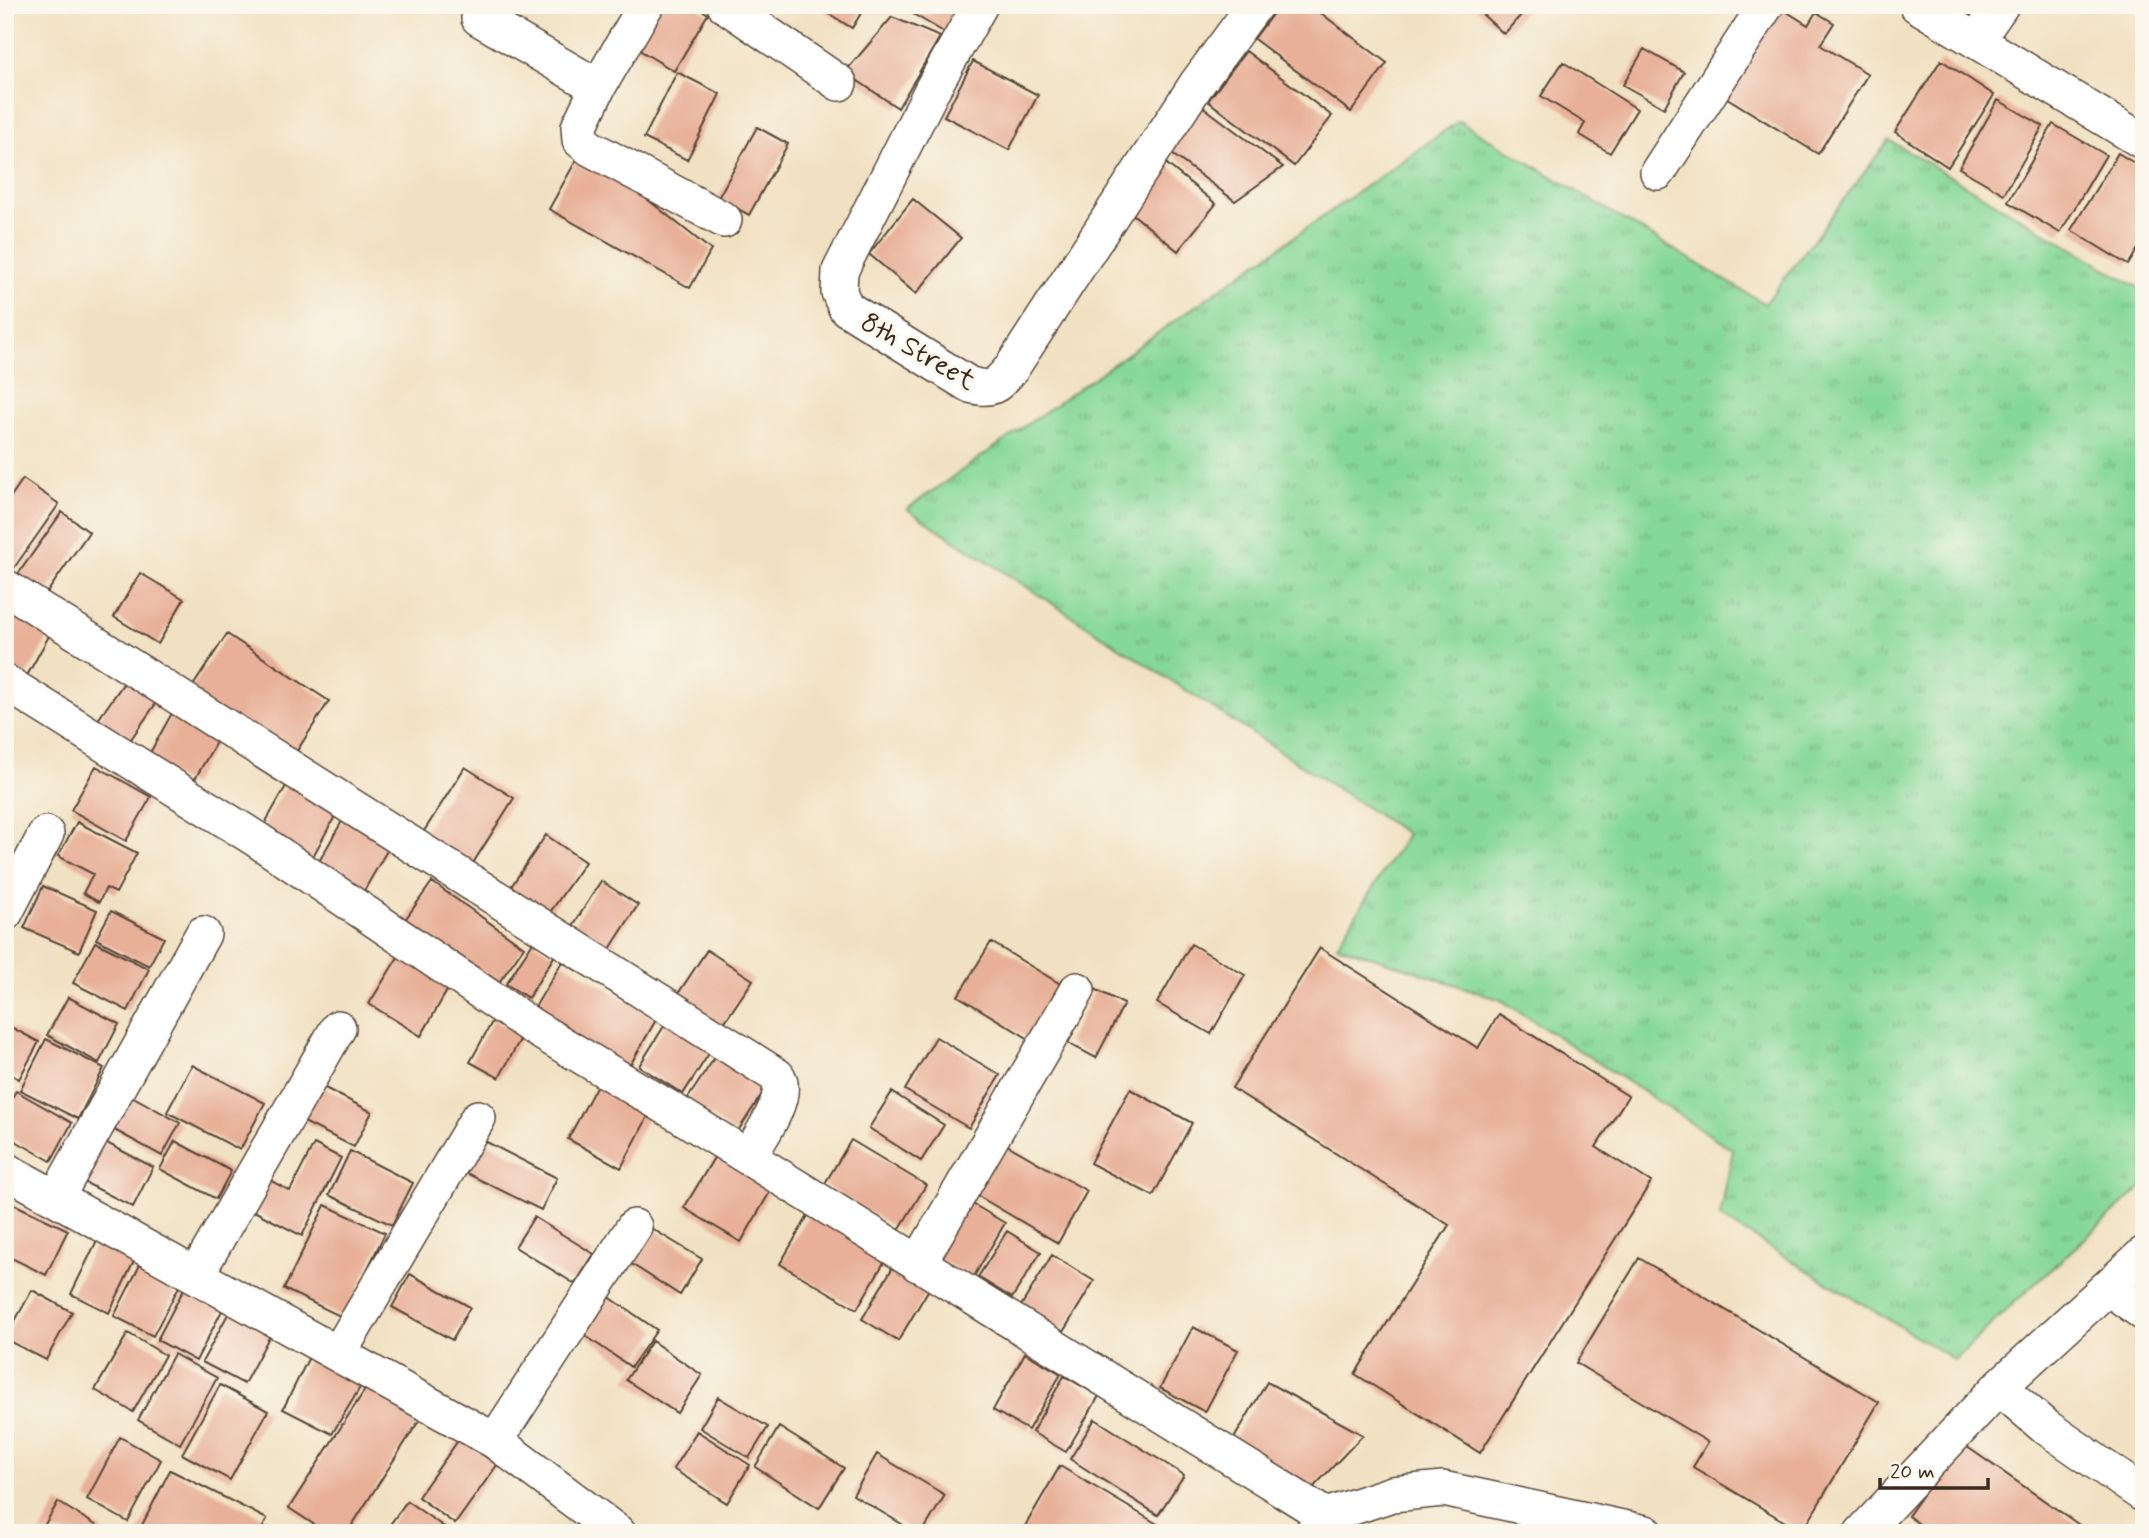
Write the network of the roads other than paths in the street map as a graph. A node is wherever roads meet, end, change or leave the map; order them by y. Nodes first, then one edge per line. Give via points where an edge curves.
1 (646, 5) edge
2 (725, 5) edge
3 (980, 5) edge
4 (1255, 5) edge
5 (1766, 5) edge
6 (1917, 5) edge
7 (2000, 5) edge
8 (479, 18) dead end
9 (1976, 41) junction
10 (839, 83) dead end
11 (598, 87) junction
12 (2142, 137) edge
13 (1658, 172) dead end
14 (724, 220) dead end
15 (5, 587) edge
16 (5, 682) edge
17 (46, 835) dead end
18 (5, 913) edge
19 (203, 934) dead end
20 (1076, 990) dead end
21 (338, 1028) dead end
22 (478, 1118) dead end
23 (748, 1157) junction
24 (5, 1170) edge
25 (55, 1198) junction
26 (634, 1227) dead end
27 (2144, 1254) edge
28 (918, 1264) junction
29 (196, 1275) junction
30 (2108, 1287) junction
31 (2144, 1313) edge
32 (338, 1354) junction
33 (1999, 1387) junction
34 (495, 1441) junction
35 (2144, 1495) edge
36 (1319, 1524) edge
37 (618, 1533) edge
38 (1646, 1533) edge
39 (1862, 1533) edge

1 - 11 street
2 - 10 street
3 - 4 street, 8th Street via 841,271 839,292 846,308 982,388 999,383 1011,369 1196,85
5 - 13 street
6 - 9 street
7 - 9 street
8 - 11 street
9 - 12 street
11 - 14 street via 579,127 580,140
15 - 23 street via 777,1076 781,1094
16 - 23 street via 256,839 533,1027
17 - 18 street
19 - 25 street
20 - 28 street
21 - 29 street
22 - 32 street
23 - 28 street
24 - 25 street
25 - 29 street
26 - 34 street
27 - 30 street
28 - 36 street
29 - 32 street
30 - 31 street
30 - 33 street
32 - 34 street
33 - 35 street via 2043,1425
33 - 39 street
34 - 37 street
36 - 38 street via 1392,1494 1443,1489

